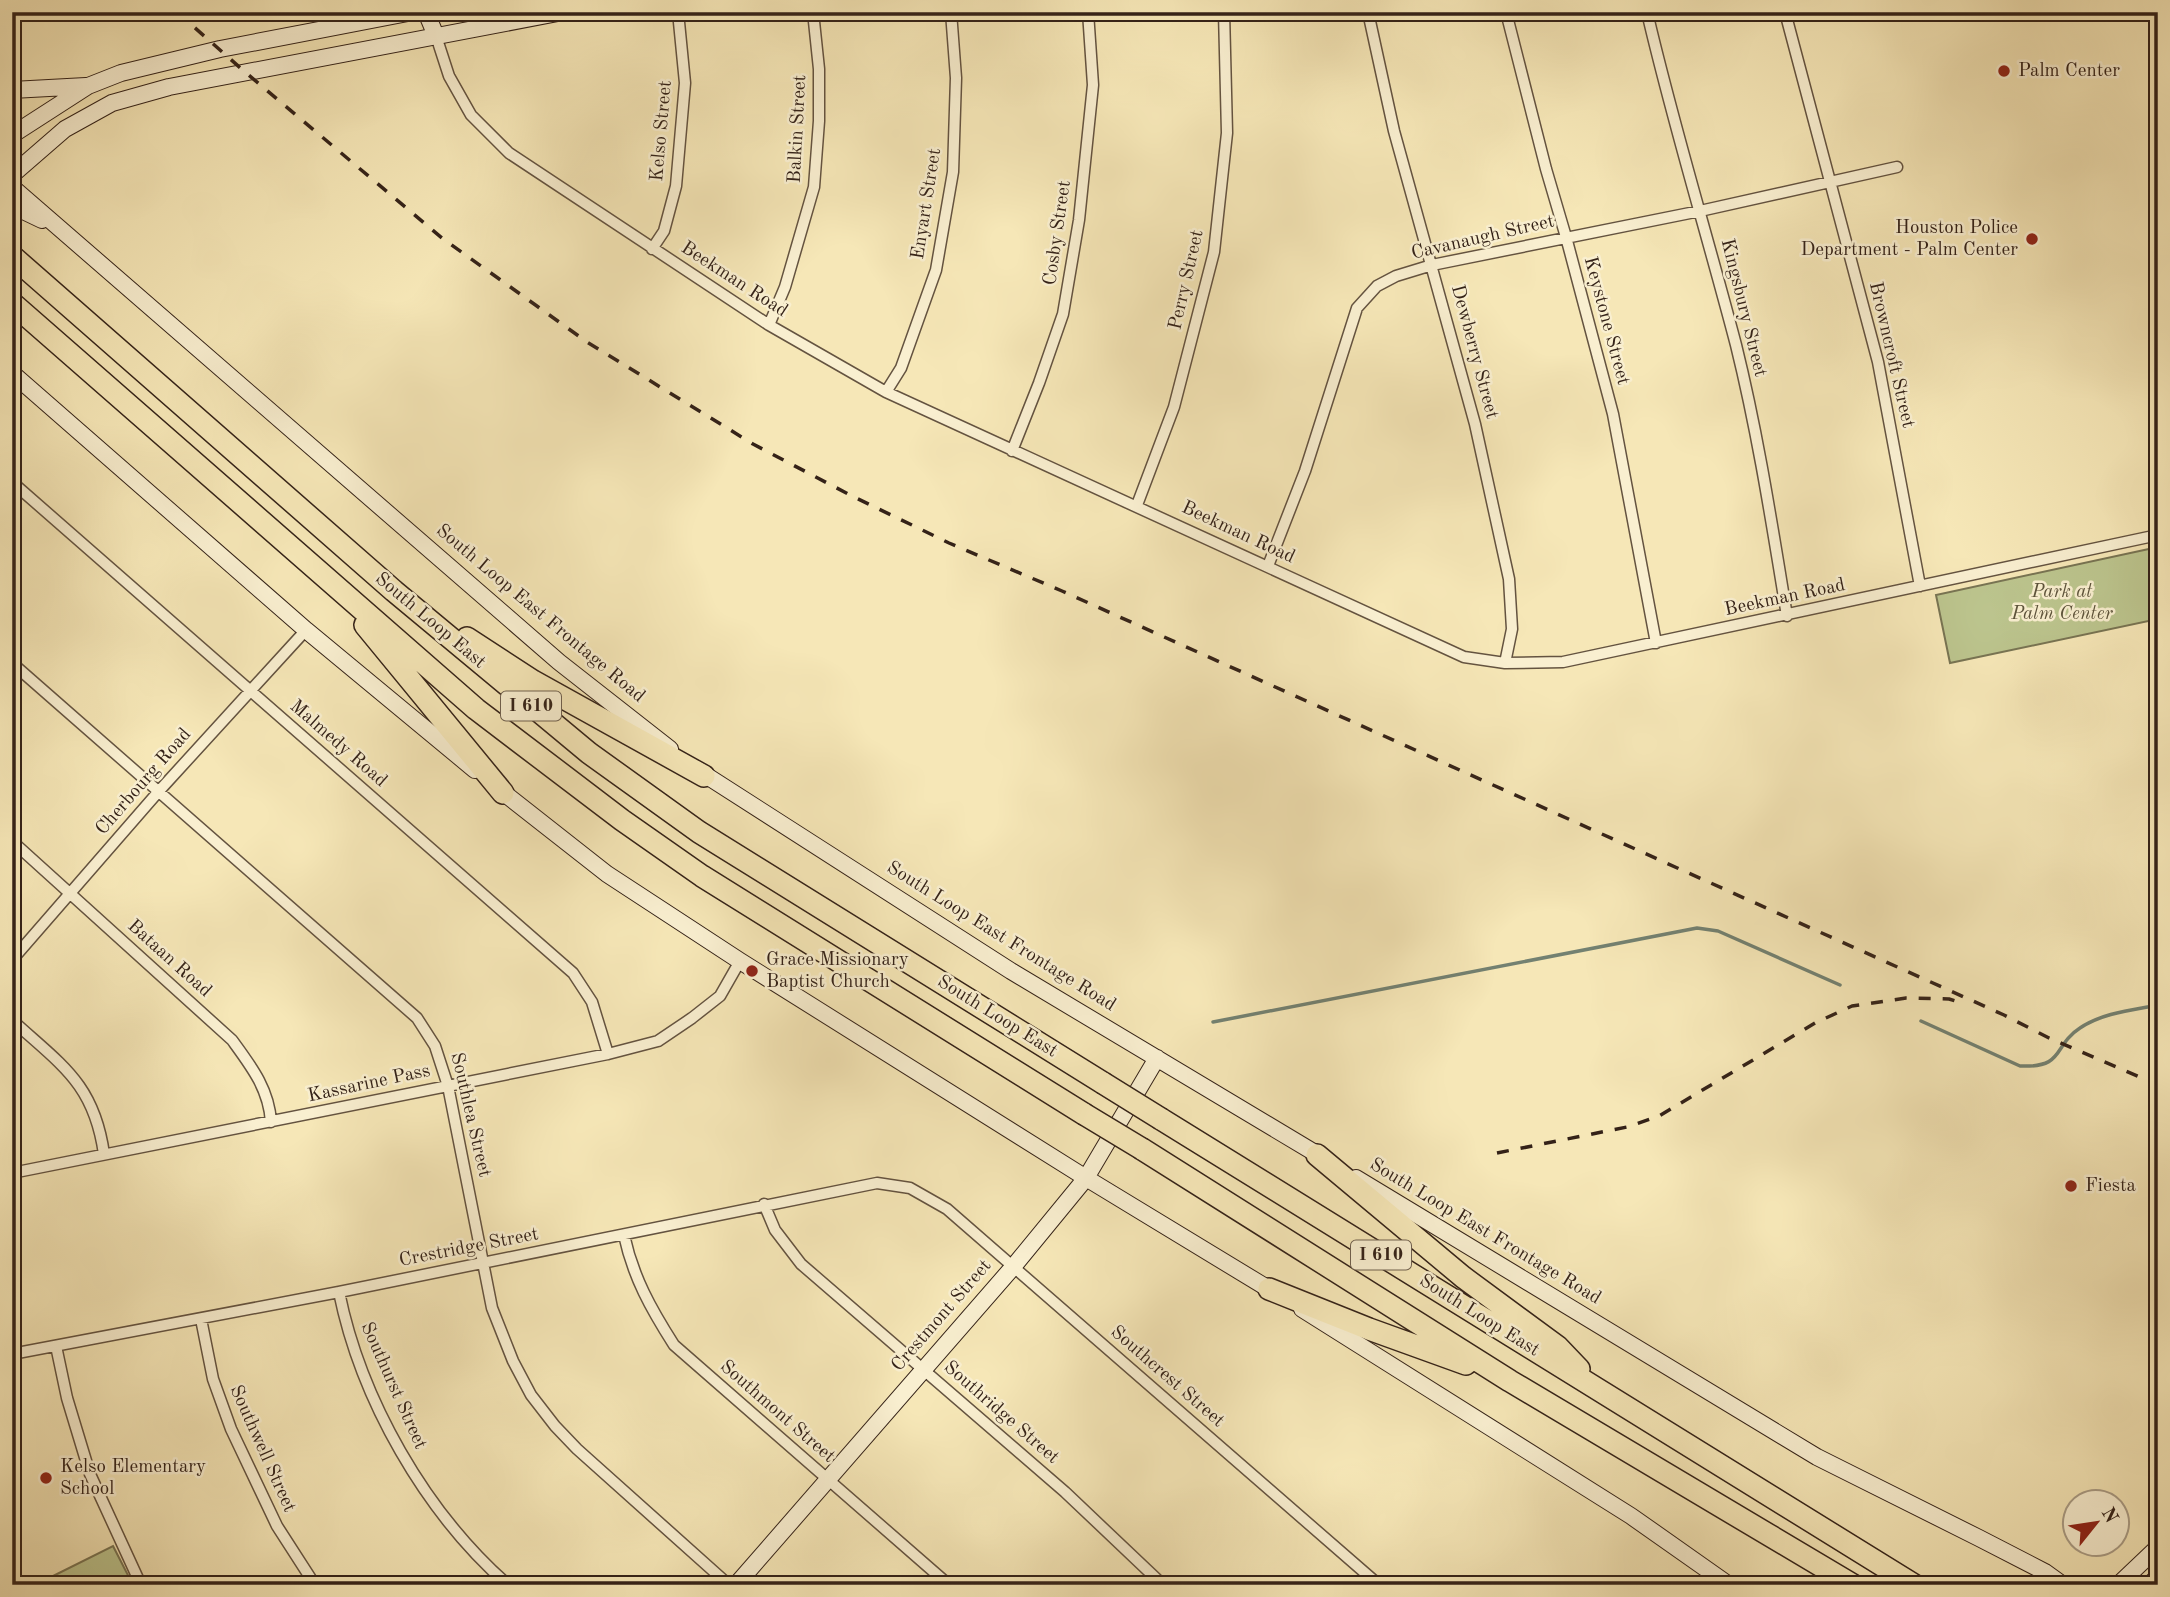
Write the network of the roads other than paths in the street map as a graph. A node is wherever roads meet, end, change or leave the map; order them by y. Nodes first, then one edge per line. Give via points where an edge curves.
1 (413, 12) edge
2 (426, 12) edge
3 (563, 12) edge
4 (678, 12) edge
5 (813, 12) edge
6 (951, 12) edge
7 (1088, 12) edge
8 (1224, 12) edge
9 (1368, 12) edge
10 (1506, 12) edge
11 (1647, 12) edge
12 (1785, 12) edge
13 (537, 15) edge
14 (436, 36) junction
15 (252, 44) junction
16 (162, 61) junction
17 (258, 69) junction
18 (88, 86) junction
19 (169, 87) junction
20 (12, 90) edge
21 (12, 135) edge
22 (1897, 167) dead end
23 (12, 175) edge
24 (1830, 181) junction
25 (12, 187) edge
26 (12, 211) edge
27 (1700, 211) junction
28 (1566, 237) junction
29 (652, 249) junction
30 (12, 256) edge
31 (1432, 265) junction
32 (126, 286) junction
33 (12, 303) edge
34 (769, 325) junction
35 (12, 373) edge
36 (886, 392) junction
37 (1012, 450) junction
38 (12, 482) edge
39 (1137, 505) junction
40 (2158, 534) edge
41 (1268, 566) junction
42 (326, 578) junction
43 (1920, 586) junction
44 (394, 591) junction
45 (1787, 616) junction
46 (306, 630) junction
47 (1656, 643) junction
48 (12, 663) edge
49 (1505, 663) junction
50 (250, 690) junction
51 (705, 776) junction
52 (159, 791) junction
53 (503, 793) junction
54 (12, 841) edge
55 (72, 894) junction
56 (12, 960) edge
57 (740, 961) junction
58 (12, 1020) edge
59 (608, 1054) junction
60 (1157, 1058) junction
61 (448, 1086) junction
62 (271, 1122) junction
63 (104, 1154) junction
64 (1317, 1155) junction
65 (12, 1173) edge
66 (1086, 1178) junction
67 (929, 1199) joint
68 (764, 1204) junction
69 (624, 1235) junction
70 (482, 1263) junction
71 (1013, 1267) junction
72 (1269, 1289) junction
73 (339, 1292) junction
74 (201, 1318) junction
75 (56, 1346) junction
76 (12, 1354) edge
77 (923, 1369) junction
78 (1510, 1381) junction
79 (1600, 1390) junction
80 (828, 1479) junction
81 (2158, 1547) edge
82 (2158, 1577) edge
83 (141, 1585) edge
84 (315, 1585) edge
85 (508, 1585) edge
86 (729, 1585) edge
87 (736, 1585) edge
88 (949, 1585) edge
89 (1163, 1585) edge
90 (1379, 1585) edge
91 (1729, 1585) edge
92 (1853, 1585) edge
93 (1914, 1585) edge
94 (2063, 1585) edge
95 (2118, 1585) edge
96 (2149, 1585) edge

1 - 15 main road
2 - 14 main road
3 - 13 main road
4 - 29 street, Kelso Street via 685,83 676,186 664,231
5 - 34 street, Balkin Street via 819,69 814,187
6 - 36 street, Enyart Street via 956,78 953,172 936,270 901,368
7 - 37 street, Cosby Street via 1093,85 1063,314
8 - 39 street, Perry Street via 1227,133 1214,252 1174,407
9 - 31 street, Dewberry Street via 1394,131
10 - 28 street, Keystone Street
11 - 27 street, Kingsbury Street
12 - 24 street, Browncroft Street
13 - 14 main road
14 - 17 main road
14 - 29 street, Beekman Road via 449,76 471,115 509,153
15 - 16 main road
15 - 17 main road
16 - 18 main road
16 - 19 main road
17 - 19 main road
18 - 20 main road
18 - 21 main road
19 - 23 main road via 112,103 65,129
22 - 24 street, Cavanaugh Street
24 - 27 street, Cavanaugh Street
24 - 43 street, Browncroft Street via 1878,362
25 - 32 main road, South Loop East Frontage Road
26 - 32 main road via 37,216 105,275
27 - 28 street, Cavanaugh Street
27 - 45 street, Kingsbury Street via 1760,457
28 - 31 street, Cavanaugh Street
28 - 47 street, Keystone Street via 1613,414
29 - 34 street, Beekman Road
30 - 44 highway, South Loop East / I 610
31 - 41 street, Cavanaugh Street via 1377,286 1357,308 1305,471
31 - 49 street, Dewberry Street via 1475,424 1509,579 1511,629
32 - 51 main road, South Loop East Frontage Road via 559,662
33 - 42 highway, South Loop East / I 610
34 - 36 street, Beekman Road
35 - 46 main road
36 - 37 street, Beekman Road
37 - 39 street, Beekman Road
38 - 50 street, Malmedy Road
39 - 41 street, Beekman Road
40 - 43 street, Beekman Road
41 - 49 street, Beekman Road via 1464,657
42 - 53 highway
42 - 78 highway, South Loop East / I 610, bridge via 476,709 702,876
43 - 45 street, Beekman Road
44 - 51 highway via 533,681
44 - 79 highway, South Loop East / I 610, bridge via 589,753 699,832
45 - 47 street, Beekman Road
46 - 50 street, Cherbourg Road
46 - 53 main road
47 - 49 street, Beekman Road via 1563,662
48 - 52 street, Southlea Street
50 - 52 street, Cherbourg Road
50 - 59 street, Malmedy Road via 573,973 592,1002
51 - 60 main road, South Loop East Frontage Road
52 - 55 street, Cherbourg Road
52 - 61 street, Southlea Street via 417,1018 435,1046
53 - 57 main road via 607,874
54 - 55 street, Bataan Road
55 - 56 street, Cherbourg Road
55 - 62 street, Bataan Road via 232,1040 259,1076
57 - 59 street, Kassarine Pass via 720,996 692,1018 659,1041
57 - 66 main road
58 - 63 street via 78,1080 100,1128
59 - 61 street, Kassarine Pass
60 - 64 main road, South Loop East Frontage Road
60 - 66 main road, Crestmont Street
61 - 62 street, Kassarine Pass
61 - 70 street, Southlea Street
62 - 63 street, Kassarine Pass
63 - 65 street, Kassarine Pass
64 - 79 highway via 1463,1277 1558,1347
64 - 94 main road, South Loop East Frontage Road via 1817,1457
66 - 71 main road, Crestmont Street
66 - 72 main road
67 - 68 street, Crestridge Street via 910,1188 877,1183
67 - 71 street, Southcrest Street via 947,1209
68 - 69 street, Crestridge Street
68 - 77 street, Southridge Street via 775,1230 801,1264
69 - 70 street, Crestridge Street
69 - 80 street, Southmont Street via 649,1306 674,1345
70 - 73 street, Crestridge Street
70 - 86 street, Southlea Street via 492,1308 531,1395 555,1426
71 - 77 main road, Crestmont Street
71 - 90 street, Southcrest Street
72 - 78 highway
72 - 91 main road via 1620,1509
73 - 74 street, Crestridge Street
73 - 85 street, Southurst Street via 345,1320 397,1447 435,1506
74 - 75 street, Crestridge Street
74 - 84 street, Southwell Street via 213,1379 231,1429 277,1526
75 - 76 street, Crestridge Street
75 - 83 street via 90,1474
77 - 80 main road, Crestmont Street
77 - 89 street, Southridge Street via 1065,1492
78 - 92 highway, South Loop East / I 610
79 - 93 highway, South Loop East / I 610
80 - 87 main road, Crestmont Street
80 - 88 street, Southmont Street
81 - 95 main road
82 - 96 main road

